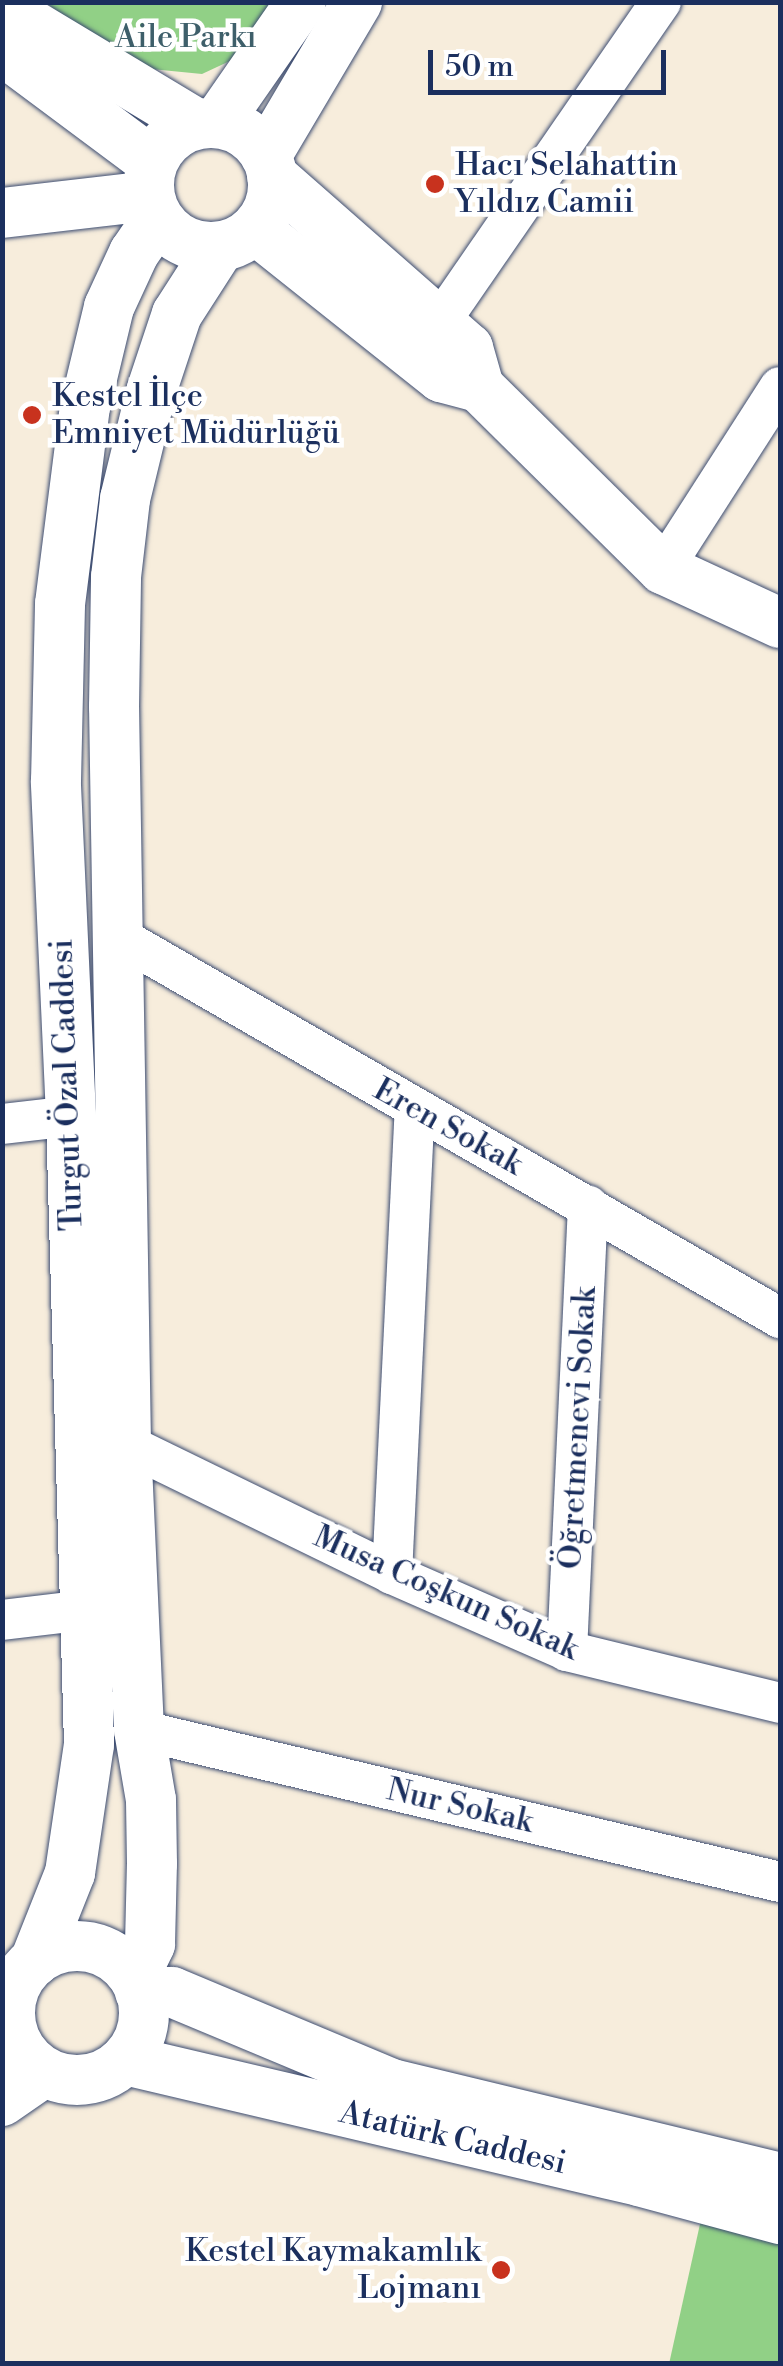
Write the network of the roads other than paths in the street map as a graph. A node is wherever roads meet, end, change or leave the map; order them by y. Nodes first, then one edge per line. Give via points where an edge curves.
1 (301, 2) edge
2 (356, 2) edge
3 (661, 2) edge
4 (2, 7) edge
5 (2, 50) edge
6 (207, 124) junction
7 (269, 166) junction
8 (153, 192) junction
9 (2, 213) edge
10 (237, 238) junction
11 (440, 322) junction
12 (780, 387) edge
13 (479, 388) junction
14 (663, 570) junction
15 (780, 623) edge
16 (116, 935) junction
17 (416, 1109) junction
18 (71, 1116) junction
19 (2, 1124) edge
20 (588, 1205) junction
21 (780, 1318) edge
22 (126, 1444) junction
23 (392, 1574) junction
24 (86, 1610) junction
25 (2, 1620) edge
26 (567, 1651) junction
27 (780, 1703) edge
28 (139, 1730) junction
29 (780, 1882) edge
30 (137, 1984) junction
31 (17, 2020) edge
32 (125, 2060) junction
33 (2, 2101) edge
34 (644, 2163) junction
35 (780, 2178) edge
36 (780, 2219) edge

1 - 6 main road
2 - 7 main road
3 - 11 street
4 - 6 main road
5 - 8 main road
6 - 7 main road via 246,134
6 - 8 main road via 178,131
7 - 10 main road via 266,213
7 - 11 main road
8 - 9 main road
8 - 10 main road via 182,240
8 - 18 main road, Turgut Özal Caddesi via 109,307 85,407 60,604 56,781
10 - 13 main road via 442,376
10 - 16 main road, Turgut Özal Caddesi via 178,314 150,392 125,499 116,578
11 - 13 main road via 468,348
12 - 14 street
13 - 14 main road
14 - 15 main road
16 - 17 street, Eren Sokak
16 - 22 main road, Turgut Özal Caddesi
17 - 20 street, Eren Sokak
17 - 23 street
18 - 19 street
18 - 24 main road, Turgut Özal Caddesi
20 - 21 street, Eren Sokak
20 - 26 street, Öğretmenevi Sokak
22 - 23 street, Musa Coşkun Sokak
22 - 28 main road, Turgut Özal Caddesi
23 - 26 street, Musa Coşkun Sokak
24 - 25 street
24 - 31 main road, Turgut Özal Caddesi via 89,1745 80,1816 70,1874
26 - 27 street, Musa Coşkun Sokak
28 - 29 street, Nur Sokak
28 - 30 main road, Turgut Özal Caddesi via 151,1800 152,1864 150,1944
30 - 31 main road via 119,1961 99,1950 54,1950
30 - 32 main road via 144,2020
30 - 34 main road, Atatürk Caddesi via 172,1992 392,2084
31 - 32 main road via 64,2080 107,2074
31 - 33 main road
32 - 34 main road, Atatürk Caddesi
34 - 35 main road, Atatürk Caddesi
34 - 36 main road, Atatürk Caddesi

